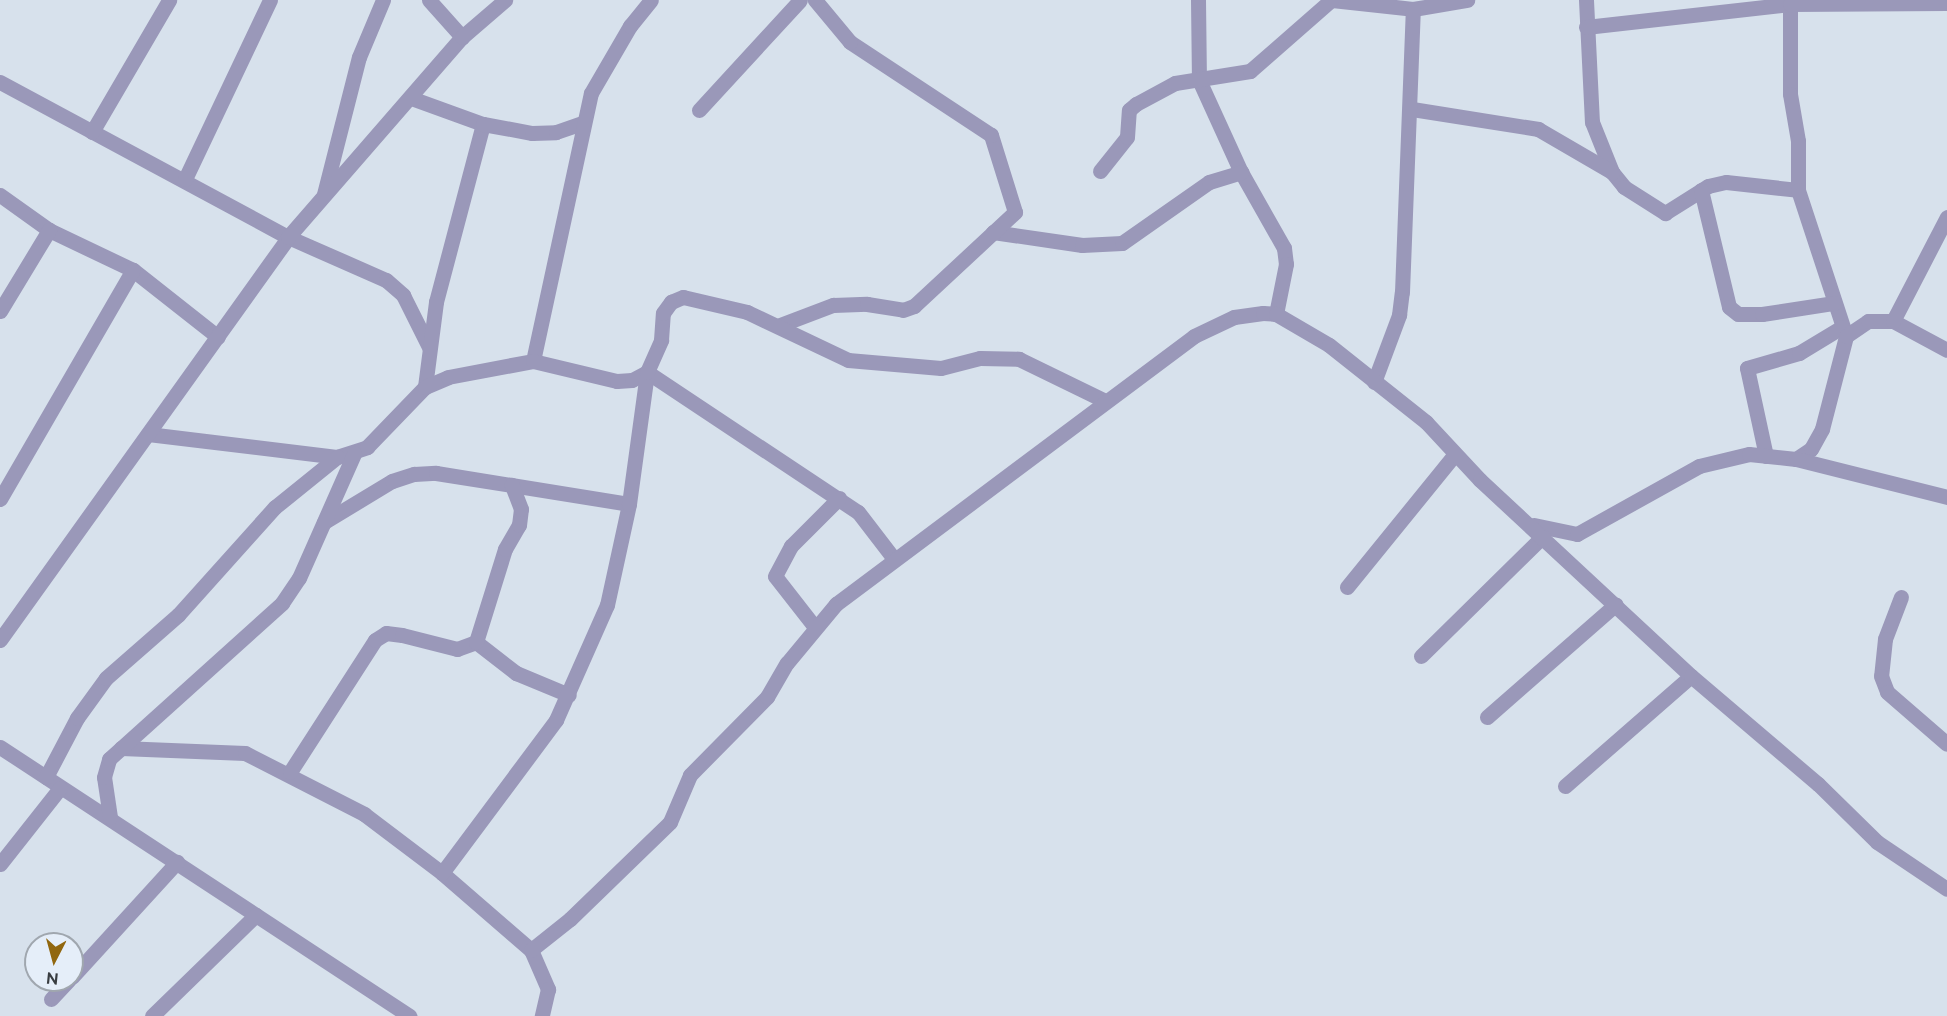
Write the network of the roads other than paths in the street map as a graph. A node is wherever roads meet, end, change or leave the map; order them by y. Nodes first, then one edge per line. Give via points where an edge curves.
1 (169, 0) edge
2 (270, 0) edge
3 (383, 0) edge
4 (429, 0) edge
5 (505, 0) edge
6 (651, 0) edge
7 (801, 0) edge
8 (815, 0) edge
9 (1198, 0) edge
10 (1332, 0) edge
11 (1467, 0) edge
12 (1586, 0) edge
13 (1790, 2) edge
14 (1947, 3) edge
15 (1413, 9) junction
16 (1586, 27) junction
17 (462, 37) junction
18 (1199, 80) junction
19 (0, 82) edge
20 (411, 98) junction
21 (699, 110) dead end
22 (1412, 110) junction
23 (582, 123) junction
24 (483, 124) junction
25 (92, 132) junction
26 (1100, 171) dead end
27 (1241, 172) junction
28 (1612, 172) junction
29 (186, 180) junction
30 (1701, 190) junction
31 (1798, 190) junction
32 (0, 195) edge
33 (323, 197) junction
34 (1947, 217) edge
35 (49, 230) junction
36 (993, 232) junction
37 (288, 237) junction
38 (133, 270) junction
39 (1834, 303) junction
40 (0, 310) edge
41 (1276, 314) junction
42 (1893, 321) junction
43 (780, 325) junction
44 (1844, 332) junction
45 (218, 337) junction
46 (429, 347) junction
47 (1947, 350) edge
48 (533, 361) junction
49 (647, 372) junction
50 (1374, 382) junction
51 (425, 387) junction
52 (1105, 401) junction
53 (148, 434) junction
54 (354, 454) junction
55 (1455, 454) junction
56 (1766, 456) junction
57 (337, 457) junction
58 (1796, 459) junction
59 (512, 485) junction
60 (1947, 496) edge
61 (839, 498) junction
62 (0, 499) edge
63 (629, 504) junction
64 (324, 522) junction
65 (1531, 525) junction
66 (1543, 536) junction
67 (894, 559) junction
68 (1347, 587) dead end
69 (1901, 597) dead end
70 (1616, 604) junction
71 (814, 626) junction
72 (3, 630) edge
73 (476, 642) junction
74 (1421, 656) dead end
75 (1691, 676) junction
76 (569, 695) junction
77 (1487, 717) dead end
78 (1947, 744) edge
79 (0, 747) edge
80 (121, 748) junction
81 (290, 772) junction
82 (46, 777) junction
83 (1565, 786) dead end
84 (60, 788) junction
85 (110, 817) junction
86 (177, 862) junction
87 (0, 864) edge
88 (442, 873) junction
89 (1947, 889) edge
90 (256, 915) junction
91 (531, 950) junction
92 (84, 963) edge
93 (57, 992) edge
94 (51, 999) dead end
95 (152, 1016) edge
96 (410, 1016) edge
97 (542, 1016) edge

1 - 25 street
2 - 29 street
3 - 33 street via 359,57
4 - 17 street
5 - 17 street
6 - 23 street via 630,26 591,93
7 - 21 street
8 - 36 street via 850,42 991,135 1015,207
9 - 18 street
10 - 15 street
10 - 18 street via 1250,71
11 - 15 street
12 - 16 street
13 - 14 street
13 - 16 street
13 - 31 street via 1790,94 1798,141
15 - 22 street via 1407,97
16 - 28 street via 1592,122
17 - 20 street
18 - 26 street via 1165,87 1129,110 1127,137
18 - 27 street
19 - 25 street
20 - 24 street
20 - 33 street
22 - 28 street via 1538,129
22 - 50 street via 1403,192 1399,315
23 - 24 street via 556,132 532,133
23 - 48 street
24 - 46 street via 436,302
25 - 29 street
27 - 36 street via 1209,182 1122,243 1082,244
27 - 41 street via 1284,248 1286,264
28 - 30 street via 1624,187 1665,213
29 - 37 street
30 - 31 street via 1726,182 1750,181
30 - 39 street via 1729,307 1738,314 1762,314
31 - 39 street
32 - 35 street
33 - 37 street
34 - 42 street
35 - 38 street
35 - 40 street
36 - 43 street via 914,306 903,310 867,304 833,305
37 - 45 street
37 - 46 street via 386,280 403,295
38 - 45 street
38 - 62 street
39 - 44 street
41 - 50 street via 1329,345
41 - 52 street via 1234,317 1194,336
42 - 44 street via 1868,321
42 - 47 street
43 - 49 street via 747,312 683,297 671,302 663,313 662,340
43 - 52 street via 848,360 941,368 980,358 1019,359
44 - 56 street via 1799,353 1747,368
44 - 58 street via 1822,429 1811,449
45 - 53 street
46 - 51 street
48 - 49 street via 617,381 632,380
48 - 51 street via 448,377
49 - 61 street
49 - 63 street
50 - 55 street via 1426,422
51 - 54 street
52 - 67 street
53 - 57 street
53 - 72 street
54 - 57 street
54 - 64 street
55 - 65 street
55 - 68 street
56 - 58 street
56 - 65 street via 1727,457 1699,466 1577,534
57 - 82 street via 275,507 178,615 106,678 77,718
58 - 60 street
59 - 63 street
59 - 64 street via 414,474 392,481
59 - 73 street via 521,509 519,525 505,549
61 - 67 street via 858,512
61 - 71 street via 791,546 775,576
63 - 76 street via 607,605
64 - 80 street via 282,603
65 - 66 street
66 - 70 street
66 - 74 street
67 - 71 street
69 - 78 street via 1885,639 1881,676 1887,692
70 - 75 street
70 - 77 street
71 - 91 street via 767,697 690,775 670,822 570,919
73 - 76 street via 516,673
73 - 81 street via 450,649 386,633 375,640
75 - 83 street
75 - 89 street via 1818,784 1877,842
76 - 88 street via 505,794
79 - 82 street
80 - 81 street via 223,749 245,753
80 - 85 street via 106,766
81 - 88 street via 364,814
82 - 84 street
84 - 85 street
84 - 87 street
85 - 86 street
86 - 90 street
86 - 92 street
88 - 91 street
90 - 95 street
90 - 96 street
91 - 97 street via 548,989
93 - 94 street

